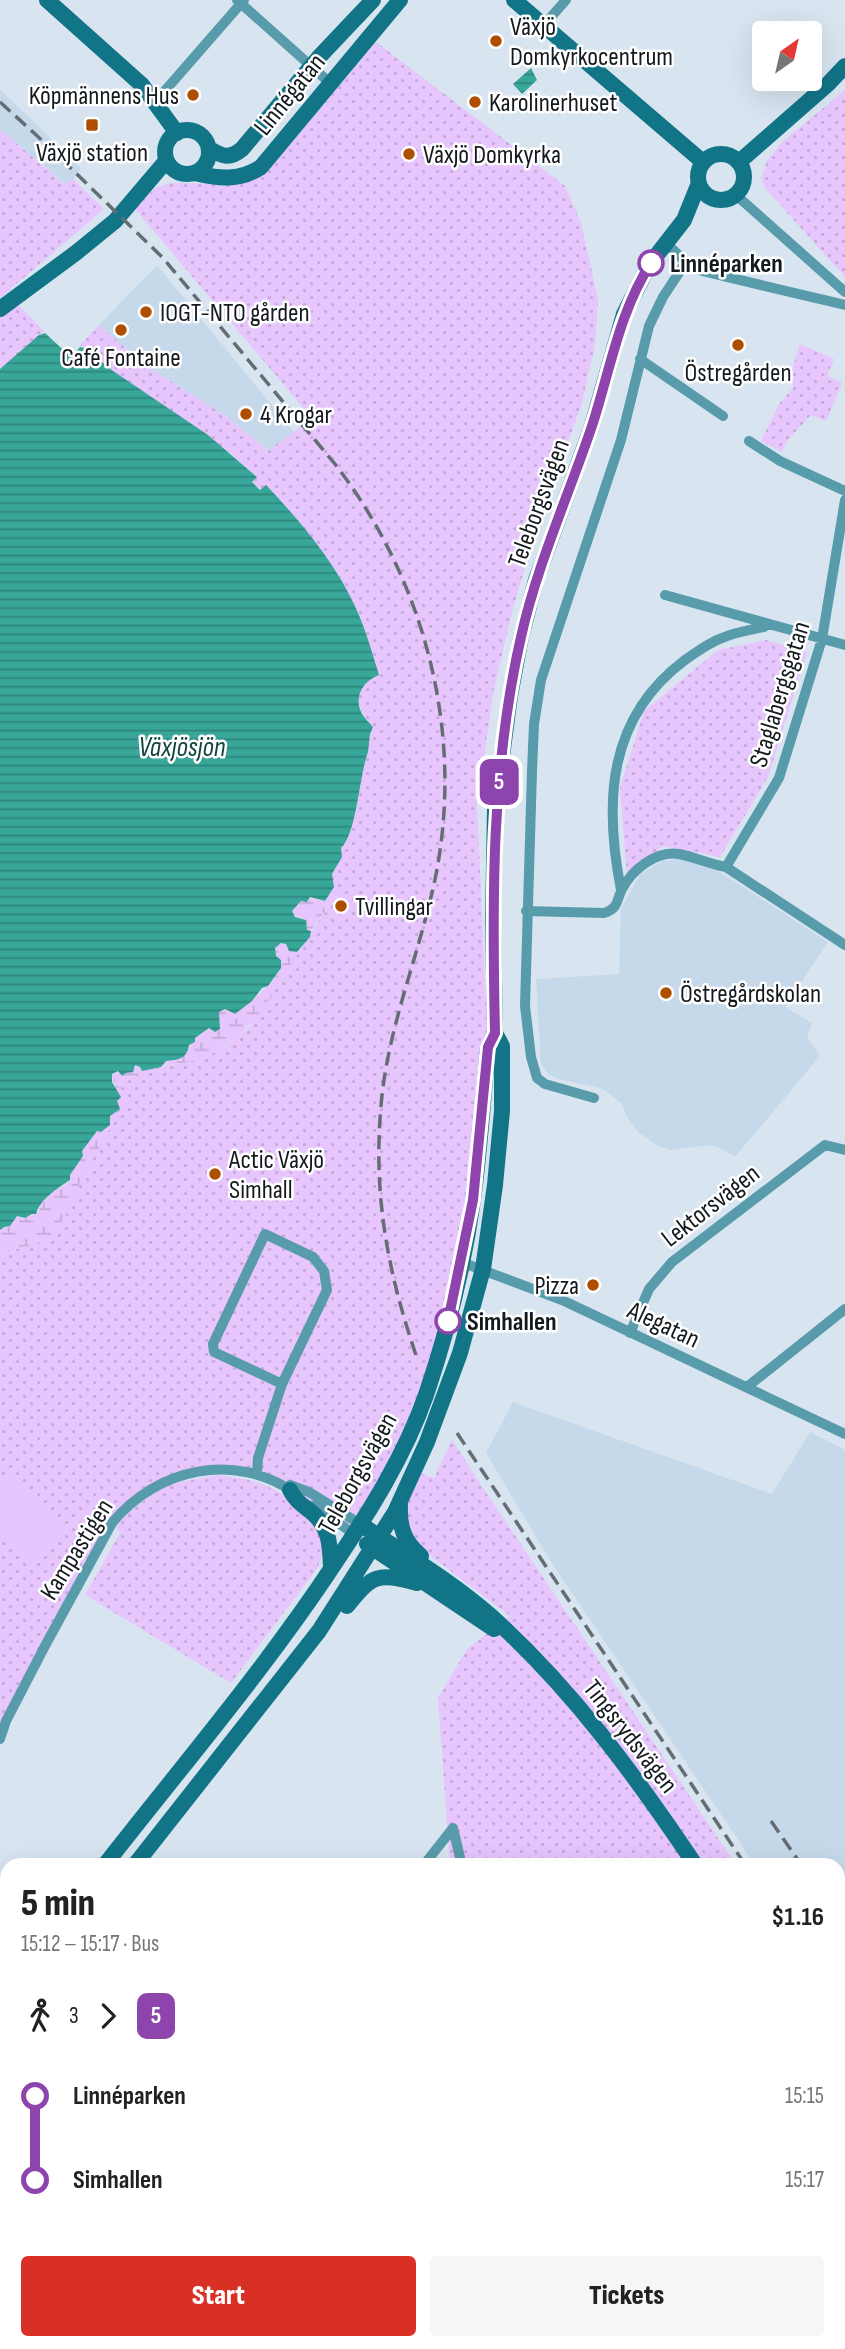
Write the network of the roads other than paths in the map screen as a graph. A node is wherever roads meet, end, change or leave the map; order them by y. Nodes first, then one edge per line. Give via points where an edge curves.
1 (47, 0) edge
2 (373, 0) edge
3 (400, 0) edge
4 (514, 0) edge
5 (566, 0) edge
6 (240, 1) edge
7 (543, 26) junction
8 (312, 65) junction
9 (845, 66) edge
10 (330, 82) junction
11 (156, 101) junction
12 (182, 131) junction
13 (210, 149) junction
14 (166, 161) junction
15 (704, 162) junction
16 (739, 162) junction
17 (195, 173) junction
18 (699, 183) junction
19 (736, 195) junction
20 (718, 200) junction
21 (684, 219) junction
22 (666, 243) junction
23 (686, 262) junction
24 (845, 292) edge
25 (845, 305) edge
26 (0, 309) edge
27 (640, 359) junction
28 (723, 416) dead end
29 (749, 441) dead end
30 (845, 491) edge
31 (845, 500) edge
32 (665, 594) dead end
33 (765, 623) junction
34 (822, 639) junction
35 (845, 645) edge
36 (726, 867) junction
37 (621, 890) junction
38 (526, 911) junction
39 (845, 944) edge
40 (495, 1033) junction
41 (594, 1098) dead end
42 (845, 1150) edge
43 (461, 1262) junction
44 (483, 1269) junction
45 (845, 1310) edge
46 (630, 1333) junction
47 (282, 1384) junction
48 (747, 1387) junction
49 (845, 1434) edge
50 (257, 1474) junction
51 (284, 1486) junction
52 (401, 1499) junction
53 (357, 1529) junction
54 (377, 1543) junction
55 (331, 1569) junction
56 (447, 1583) junction
57 (429, 1586) junction
58 (319, 1631) junction
59 (519, 1644) junction
60 (0, 1739) edge
61 (109, 1858) edge
62 (140, 1858) edge
63 (429, 1858) edge
64 (460, 1858) edge
65 (691, 1858) edge

1 - 11 main road
2 - 8 main road, Linnégatan
3 - 10 main road, Linnégatan
4 - 7 main road
5 - 7 street
6 - 8 street
6 - 11 street
7 - 15 main road
8 - 10 street
8 - 13 main road, Linnégatan via 233,156
9 - 16 main road
10 - 17 main road, Linnégatan via 261,167 249,175 227,178
11 - 12 main road via 166,102
12 - 13 main road via 201,134
12 - 14 main road via 166,146
13 - 17 main road via 207,163
14 - 17 main road via 180,174
14 - 26 main road via 115,221
15 - 16 main road via 722,154
15 - 18 main road via 698,172
16 - 19 main road via 744,177
18 - 20 main road via 705,194
18 - 21 main road, Teleborgsvägen
19 - 20 main road
19 - 24 street
20 - 21 main road, Teleborgsvägen
21 - 22 main road, Teleborgsvägen
22 - 23 street
22 - 40 main road, Teleborgsvägen via 624,314 592,426 536,580 521,637 495,809
23 - 25 street via 702,271
23 - 27 street via 663,297
27 - 28 street
27 - 38 street via 621,440 541,680 534,724
29 - 30 street
31 - 34 street, Staglabergsgatan
32 - 33 street
33 - 34 street
33 - 37 street via 706,645 676,667 629,725 620,749 612,821
34 - 35 street
34 - 36 street, Staglabergsgatan via 779,778
36 - 37 street via 676,853 662,855 639,868
36 - 39 street
37 - 38 street via 620,902 604,913
38 - 41 street via 525,1006 533,1070 545,1084
40 - 43 main road, Teleborgsvägen via 488,1047 473,1200
40 - 44 main road, Teleborgsvägen via 502,1046 502,1111
42 - 46 street, Lektorsvägen via 825,1145 672,1262 649,1289
43 - 44 street, Alegatan
43 - 53 main road, Teleborgsvägen via 425,1397
44 - 46 street, Alegatan
44 - 52 main road, Teleborgsvägen via 447,1390
45 - 48 street
46 - 48 street, Alegatan
47 - 47 street via 214,1352 213,1344 265,1234 313,1257 324,1271 327,1290
47 - 50 street
48 - 49 street, Alegatan
50 - 51 street, Kampastigen
50 - 60 street, Kampastigen via 204,1470 141,1494 125,1508 78,1585
51 - 53 street, Kampastigen
51 - 55 main road via 326,1528
52 - 54 main road, Teleborgsvägen
52 - 56 main road via 404,1538
53 - 54 main road, Tingsrydsvägen
53 - 55 main road, Teleborgsvägen
54 - 56 main road, Tingsrydsvägen
54 - 57 main road, Tingsrydsvägen
54 - 58 main road, Teleborgsvägen
55 - 61 main road, Teleborgsvägen via 275,1648
56 - 59 main road, Tingsrydsvägen
57 - 58 main road via 390,1577 370,1580
57 - 59 main road, Tingsrydsvägen
58 - 62 main road, Teleborgsvägen
59 - 65 main road, Tingsrydsvägen via 592,1720
63 - 64 street via 453,1828

